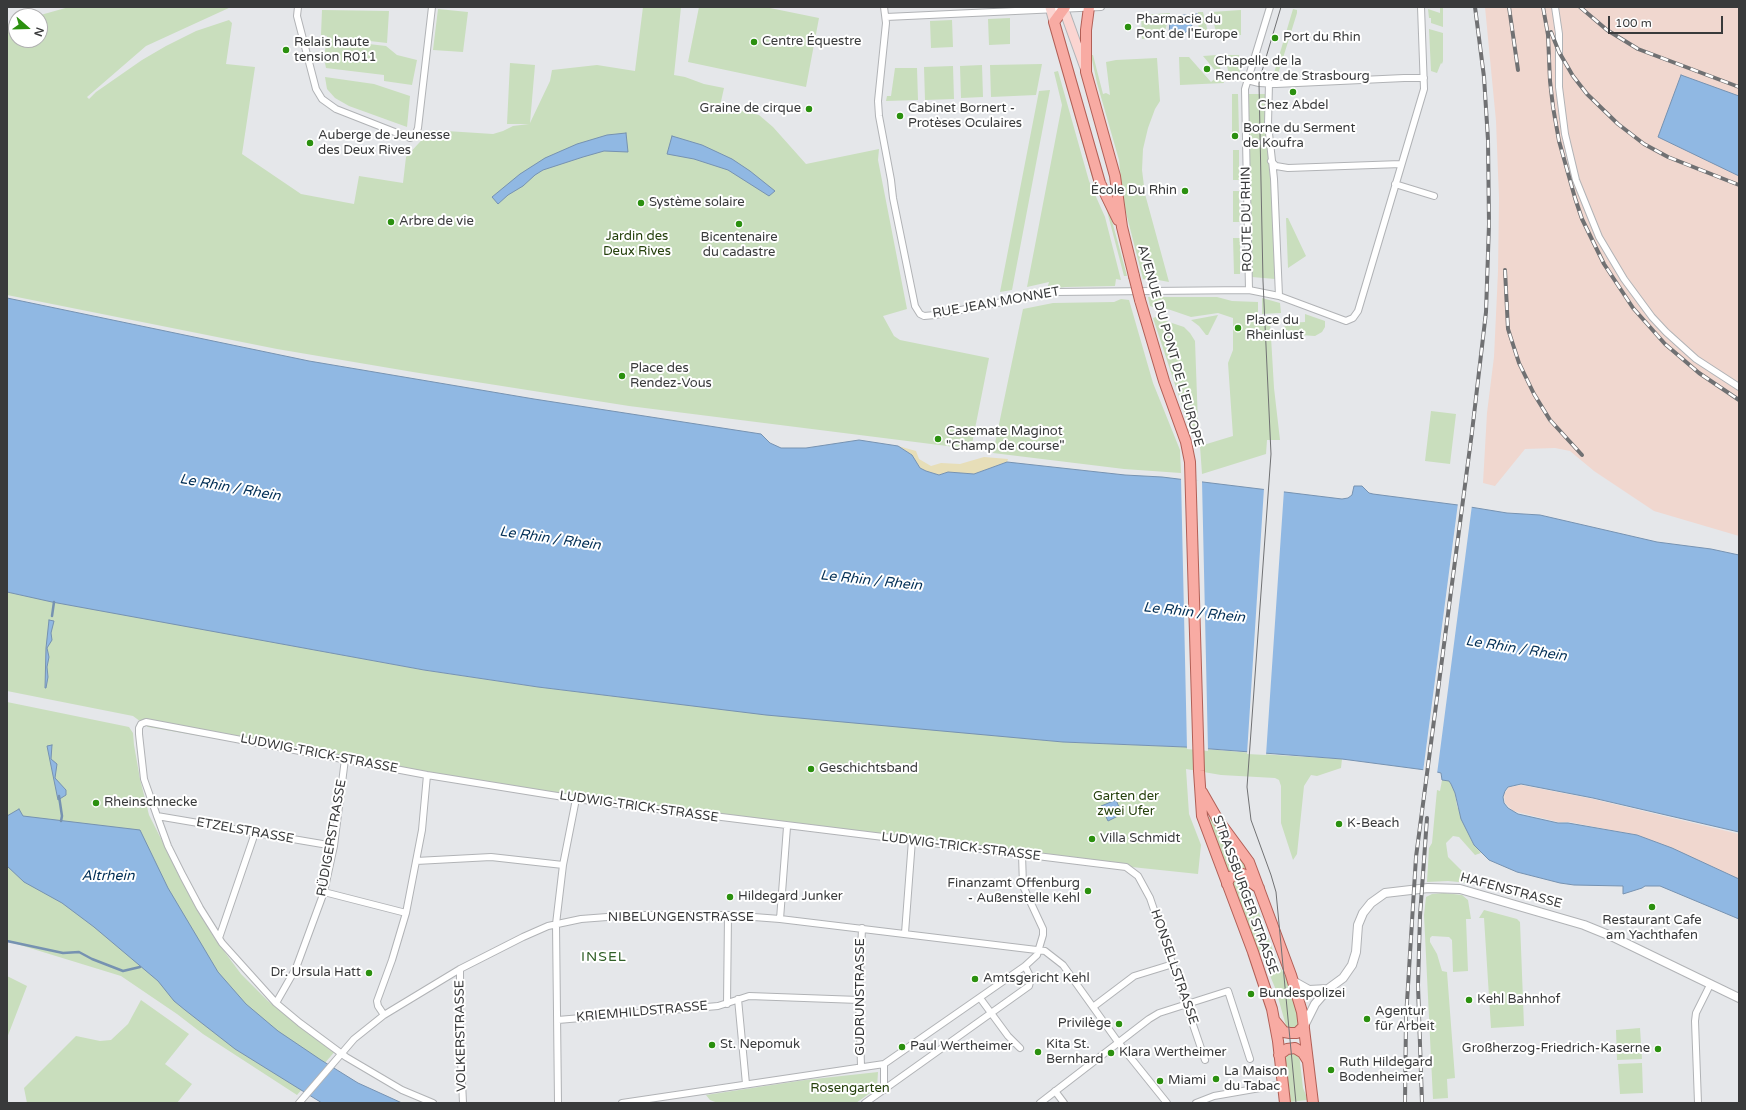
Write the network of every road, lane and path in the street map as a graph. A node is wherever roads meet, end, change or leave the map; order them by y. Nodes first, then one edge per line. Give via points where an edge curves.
1 (298, 7) edge
2 (432, 7) edge
3 (884, 7) edge
4 (1089, 7) edge
5 (1101, 7) edge
6 (1270, 7) edge
7 (1421, 7) edge
8 (1555, 7) edge
9 (1051, 8) edge
10 (1064, 8) edge
11 (886, 17) junction
12 (1054, 22) junction
13 (1086, 72) junction
14 (1424, 78) junction
15 (1247, 80) junction
16 (1269, 83) junction
17 (1271, 161) junction
18 (1401, 164) junction
19 (1395, 184) junction
20 (1434, 196) dead end
21 (1122, 227) junction
22 (1249, 290) junction
23 (1279, 296) junction
24 (1739, 387) edge
25 (1195, 617) joint
26 (345, 759) junction
27 (427, 775) junction
28 (1201, 790) junction
29 (576, 800) junction
30 (156, 816) junction
31 (787, 827) junction
32 (255, 833) junction
33 (912, 840) junction
34 (334, 846) junction
35 (1022, 854) junction
36 (416, 861) junction
37 (563, 865) junction
38 (1138, 876) joint
39 (1227, 884) junction
40 (1259, 888) junction
41 (324, 892) junction
42 (406, 913) junction
43 (728, 915) junction
44 (780, 919) junction
45 (556, 924) junction
46 (862, 928) junction
47 (904, 933) junction
48 (218, 938) junction
49 (1040, 950) junction
50 (1172, 964) junction
51 (1025, 966) junction
52 (460, 969) junction
53 (1293, 981) junction
54 (1710, 984) junction
55 (1328, 989) junction
56 (980, 998) junction
57 (1739, 998) edge
58 (738, 999) junction
59 (859, 1000) junction
60 (276, 1002) junction
61 (727, 1004) junction
62 (1187, 1004) junction
63 (1092, 1007) junction
64 (991, 1013) junction
65 (384, 1015) junction
66 (558, 1020) junction
67 (1274, 1020) junction
68 (1304, 1026) junction
69 (1118, 1042) junction
70 (1020, 1048) dead end
71 (341, 1053) junction
72 (1279, 1055) junction
73 (1250, 1059) dead end
74 (1205, 1060) dead end
75 (1308, 1061) junction
76 (884, 1064) junction
77 (861, 1066) junction
78 (746, 1084) junction
79 (1283, 1084) junction
80 (884, 1090) junction
81 (1055, 1091) junction
82 (299, 1103) edge
83 (433, 1103) edge
84 (463, 1103) edge
85 (558, 1103) edge
86 (622, 1103) edge
87 (865, 1103) edge
88 (1040, 1103) edge
89 (1064, 1103) edge
90 (1167, 1103) edge
91 (1196, 1103) edge
92 (1285, 1103) edge
93 (1313, 1103) edge
94 (1698, 1103) edge

1 - 2 street via 297,16 319,95 336,109 410,138 414,137 417,131
3 - 11 street
4 - 5 street
4 - 10 street
4 - 13 main road, AVENUE DU PONT DE L'EUROPE
6 - 15 street, ROUTE DU RHIN
7 - 14 street
8 - 24 street via 1565,134 1576,180 1599,237 1624,279 1666,332 1696,359
9 - 10 street
9 - 11 street
9 - 12 main road, AVENUE DU PONT DE L'EUROPE
10 - 12 main road
10 - 13 main road
11 - 22 street, RUE JEAN MONNET via 878,101 879,116 913,300 920,314 935,315 1073,290
12 - 21 main road, AVENUE DU PONT DE L'EUROPE via 1097,176
13 - 21 main road, AVENUE DU PONT DE L'EUROPE via 1116,176
14 - 16 street
14 - 18 street via 1424,89
15 - 16 street
15 - 22 street, ROUTE DU RHIN via 1245,113
16 - 17 street, ROUTE DU RHIN via 1268,124
17 - 18 street via 1276,166 1288,168
17 - 23 street, ROUTE DU RHIN
18 - 19 street
19 - 20 street
19 - 23 street, RUE JEAN MONNET via 1358,311 1353,318 1346,321
21 - 25 main road, AVENUE DU PONT DE L'EUROPE, bridge via 1140,300 1186,442 1190,473
22 - 23 street, RUE JEAN MONNET
25 - 28 main road, STRASSBURGER STRASSE
26 - 27 street, LUDWIG-TRICK-STRASSE
26 - 30 street, LUDWIG-TRICK-STRASSE via 146,722 141,724 139,734 144,779
26 - 34 street, RÜDIGERSTRASSE
27 - 29 street, LUDWIG-TRICK-STRASSE
27 - 36 street via 422,830
28 - 39 main road, STRASSBURGER STRASSE via 1202,816
28 - 40 main road, STRASSBURGER STRASSE via 1218,820 1249,862
29 - 31 street, LUDWIG-TRICK-STRASSE
29 - 37 street
30 - 32 street, ETZELSTRASSE
30 - 48 street via 183,876
31 - 33 street, LUDWIG-TRICK-STRASSE
31 - 44 street
32 - 34 street, ETZELSTRASSE
32 - 48 street
33 - 35 street, LUDWIG-TRICK-STRASSE
33 - 47 street
34 - 41 street, RÜDIGERSTRASSE
35 - 38 street, LUDWIG-TRICK-STRASSE via 1126,867
35 - 49 street via 1023,886 1043,929
36 - 37 street via 491,857
36 - 42 street
37 - 45 street
38 - 50 street, HONSELLSTRASSE via 1150,898
39 - 40 main road via 1230,877 1240,873
39 - 67 main road, STRASSBURGER STRASSE via 1267,992
40 - 53 main road, STRASSBURGER STRASSE
41 - 42 street
41 - 60 street, RÜDIGERSTRASSE via 296,968
42 - 65 street via 377,1001
43 - 44 street, NIBELUNGENSTRASSE
43 - 45 street, NIBELUNGENSTRASSE via 633,915
43 - 61 street
44 - 46 street, NIBELUNGENSTRASSE
45 - 52 street, NIBELUNGENSTRASSE via 523,936
45 - 66 street
46 - 47 street, NIBELUNGENSTRASSE
46 - 59 street, GUDRUNSTRASSE
47 - 49 street, NIBELUNGENSTRASSE
48 - 60 street
49 - 51 street
49 - 63 street via 1063,965
50 - 62 street, HONSELLSTRASSE
50 - 63 street via 1134,976
51 - 56 street
51 - 64 street via 1031,978 1029,986
52 - 65 street, NIBELUNGENSTRASSE
52 - 84 street, VOLKERSTRASSE
53 - 55 street via 1309,990
53 - 68 main road, STRASSBURGER STRASSE
54 - 55 street, HAFENSTRASSE via 1584,925 1460,889 1438,888 1392,892 1371,903 1358,925 1356,952 1352,965 1343,978
54 - 57 street, HAFENSTRASSE
54 - 94 street via 1694,1021
55 - 68 street, HAFENSTRASSE via 1312,1008
56 - 64 street
56 - 76 street
58 - 59 street, KRIEMHILDSTRASSE via 749,996
58 - 61 street, KRIEMHILDSTRASSE
58 - 78 street
59 - 77 street, GUDRUNSTRASSE
60 - 71 street
61 - 66 street, KRIEMHILDSTRASSE
62 - 69 street via 1159,1013
62 - 73 street via 1228,991
62 - 74 street, HONSELLSTRASSE
63 - 69 street
64 - 70 street
64 - 80 street
65 - 71 street, NIBELUNGENSTRASSE
66 - 85 street
67 - 68 main road via 1284,1032 1297,1033
67 - 72 main road, STRASSBURGER STRASSE
68 - 75 main road, STRASSBURGER STRASSE
69 - 81 street
69 - 90 street
71 - 82 street, NIBELUNGENSTRASSE
71 - 83 street via 402,1090
72 - 75 main road via 1287,1049 1295,1048 1303,1053
72 - 79 main road, STRASSBURGER STRASSE
75 - 93 main road, STRASSBURGER STRASSE
76 - 77 street
76 - 80 street
77 - 78 street
78 - 86 street
79 - 91 street via 1214,1096
79 - 92 main road, STRASSBURGER STRASSE
80 - 87 street
81 - 88 street
81 - 89 street

